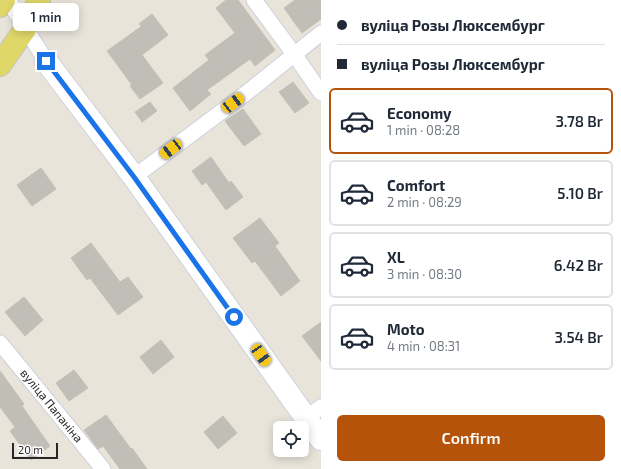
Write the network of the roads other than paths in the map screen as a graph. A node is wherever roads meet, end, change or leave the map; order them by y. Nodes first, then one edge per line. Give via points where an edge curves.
1 (4, 0) edge
2 (8, 0) edge
3 (38, 0) edge
4 (254, 0) edge
5 (0, 6) edge
6 (25, 29) junction
7 (321, 33) edge
8 (294, 54) junction
9 (46, 61) joint
10 (0, 65) edge
11 (321, 93) edge
12 (134, 177) junction
13 (0, 343) edge
14 (314, 413) edge
15 (321, 439) edge
16 (103, 469) edge

1 - 5 main road
2 - 6 street
3 - 6 main road
4 - 8 street
6 - 9 street
6 - 10 main road
7 - 8 street
8 - 11 street
8 - 12 street
9 - 12 street
12 - 14 street
13 - 16 street, вуліца Папаніна
14 - 15 street

